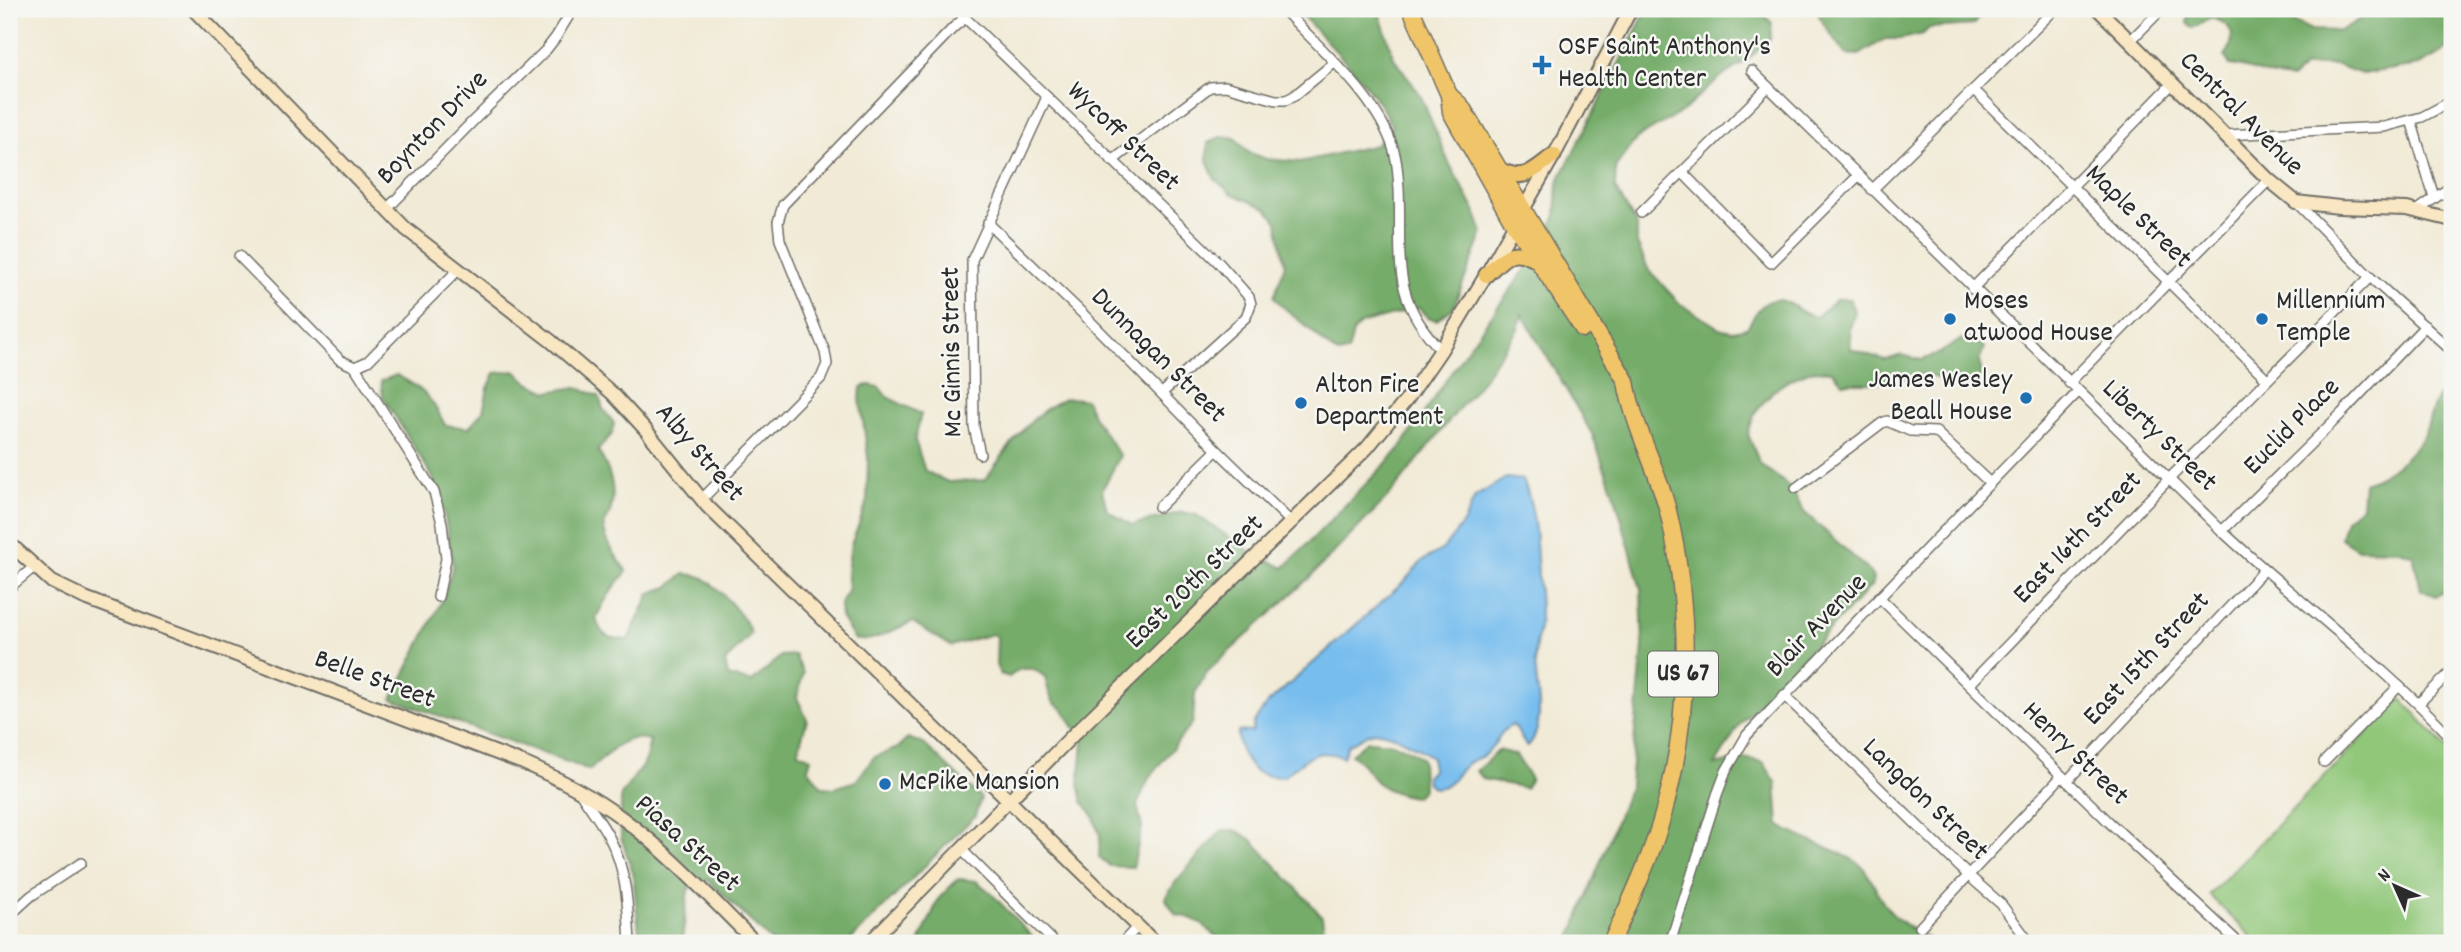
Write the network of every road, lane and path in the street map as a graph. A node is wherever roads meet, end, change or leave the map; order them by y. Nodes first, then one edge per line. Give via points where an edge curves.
1 (193, 9) edge
2 (573, 9) edge
3 (956, 9) edge
4 (1283, 9) edge
5 (1411, 9) edge
6 (1631, 9) edge
7 (2055, 9) edge
8 (2098, 9) edge
9 (2162, 9) edge
10 (965, 18) junction
11 (2130, 41) junction
12 (1334, 63) junction
13 (1752, 71) dead end
14 (2173, 83) junction
15 (1768, 87) junction
16 (1974, 90) junction
17 (1449, 95) junction
18 (1047, 97) junction
19 (2452, 102) edge
20 (2411, 120) junction
21 (2225, 135) junction
22 (1554, 155) junction
23 (1112, 161) junction
24 (1498, 169) junction
25 (1683, 173) junction
26 (1858, 176) junction
27 (2270, 180) junction
28 (2452, 186) edge
29 (2073, 187) junction
30 (1872, 190) junction
31 (2434, 197) junction
32 (2296, 202) junction
33 (386, 210) junction
34 (2418, 211) junction
35 (1641, 213) dead end
36 (1518, 217) junction
37 (2452, 220) edge
38 (988, 223) junction
39 (239, 256) dead end
40 (1539, 262) junction
41 (457, 271) junction
42 (1486, 275) junction
43 (2370, 277) junction
44 (2170, 282) junction
45 (1972, 289) junction
46 (2425, 326) junction
47 (1441, 350) junction
48 (2452, 351) edge
49 (355, 367) junction
50 (2267, 379) junction
51 (2069, 383) junction
52 (2078, 392) junction
53 (1162, 393) junction
54 (1629, 401) junction
55 (1217, 450) junction
56 (980, 454) dead end
57 (2169, 479) junction
58 (1990, 483) junction
59 (1796, 488) dead end
60 (701, 500) junction
61 (1159, 507) dead end
62 (1292, 523) junction
63 (2222, 531) junction
64 (9, 543) edge
65 (34, 567) junction
66 (2264, 570) junction
67 (9, 589) edge
68 (438, 597) dead end
69 (1879, 597) junction
70 (2452, 671) edge
71 (1969, 685) junction
72 (2399, 686) junction
73 (1784, 695) junction
74 (2419, 703) junction
75 (2452, 738) edge
76 (2325, 762) dead end
77 (2065, 779) junction
78 (578, 790) junction
79 (1009, 800) junction
80 (961, 849) junction
81 (80, 863) dead end
82 (1969, 876) junction
83 (9, 916) edge
84 (1138, 926) junction
85 (1920, 927) dead end
86 (630, 943) edge
87 (756, 943) edge
88 (869, 943) edge
89 (1055, 943) edge
90 (1122, 943) edge
91 (1155, 943) edge
92 (1611, 943) edge
93 (1670, 943) edge
94 (2030, 943) edge
95 (2239, 943) edge

1 - 33 street, Alby Street
2 - 33 street, Boynton Drive via 556,37
3 - 10 street, Wycoff Street
4 - 12 street
5 - 17 highway, US 67
6 - 22 street, East 20th Street
7 - 16 street
8 - 11 street, Central Avenue
9 - 11 street
10 - 18 street, Wycoff Street
10 - 60 street via 783,205 778,233 827,363 821,378 803,398
11 - 14 street, Central Avenue
12 - 23 street via 1286,100 1225,86 1210,87
12 - 47 street via 1370,105 1392,143 1398,170 1402,282 1410,308
13 - 15 street, Liberty Street
14 - 21 street, Central Avenue
14 - 29 street
15 - 25 street
15 - 26 street, Liberty Street
16 - 29 street, Maple Street
16 - 30 street
17 - 24 highway, US 67 via 1461,106
17 - 36 highway, US 67 via 1451,113
18 - 23 street, Wycoff Street
18 - 38 street, Mc Ginnis Street
19 - 20 street
20 - 21 street via 2364,129
20 - 31 street
21 - 27 street, Central Avenue
22 - 24 main road via 1525,175
22 - 36 street, East 20th Street
23 - 53 street, Wycoff Street via 1219,263 1251,304 1246,317
24 - 36 highway, US 67
25 - 26 street via 1771,263
25 - 35 street
26 - 30 street, Liberty Street
27 - 32 street, Central Avenue
27 - 44 street
28 - 31 street
29 - 44 street, Maple Street
29 - 45 street
30 - 45 street, Liberty Street
31 - 34 street
32 - 34 street, Central Avenue
32 - 43 street
33 - 41 street, Alby Street
34 - 37 street, Central Avenue
36 - 40 highway, US 67
36 - 42 street, East 20th Street
36 - 54 highway, US 67 via 1626,381
38 - 53 street, Dunnagan Street
38 - 56 street, Mc Ginnis Street via 971,270 974,427
39 - 49 street via 340,360
40 - 42 main road via 1512,253
40 - 54 highway, US 67
41 - 49 street via 368,360
41 - 60 street, Alby Street via 551,341 612,394
42 - 47 street, East 20th Street
43 - 46 street
43 - 50 street, East 16th Street
44 - 50 street, Maple Street
44 - 51 street
45 - 51 street, Liberty Street
46 - 48 street
46 - 63 street, Euclid Place
47 - 62 street, East 20th Street via 1367,448
49 - 68 street via 434,492 446,559
50 - 57 street, East 16th Street
51 - 52 street, Liberty Street
52 - 57 street, Liberty Street
52 - 58 street, Blair Avenue
53 - 55 street, Dunnagan Street
54 - 92 highway, US 67 via 1669,514 1681,594 1683,671 1679,741 1664,811
55 - 61 street
55 - 62 street, Dunnagan Street
57 - 63 street, Liberty Street
57 - 71 street, East 16th Street
58 - 59 street via 1936,432 1910,431 1887,421
58 - 69 street, Blair Avenue
60 - 79 street, Alby Street
62 - 79 street, East 20th Street
63 - 66 street, Liberty Street
64 - 65 street, Belle Street
65 - 67 street
65 - 78 street, Belle Street via 85,598 523,763
66 - 72 street, Liberty Street
66 - 77 street, East 15th Street
69 - 71 street, Henry Street
69 - 73 street, Blair Avenue
70 - 74 street
71 - 77 street, Henry Street
72 - 74 street, Liberty Street
72 - 76 street
73 - 82 street, Langdon Street
73 - 93 street, Blair Avenue via 1747,735 1726,771
74 - 75 street, Liberty Street
77 - 82 street, East 15th Street
77 - 95 street, Henry Street
78 - 86 street via 617,856
78 - 87 street, Piasa Street via 646,838
79 - 80 street, East 20th Street
79 - 84 street, Alby Street
80 - 88 street, East 20th Street
80 - 89 street
81 - 83 street via 31,895
82 - 85 street, East 15th Street
82 - 94 street, Langdon Street via 2001,904
84 - 90 street
84 - 91 street, Alby Street

